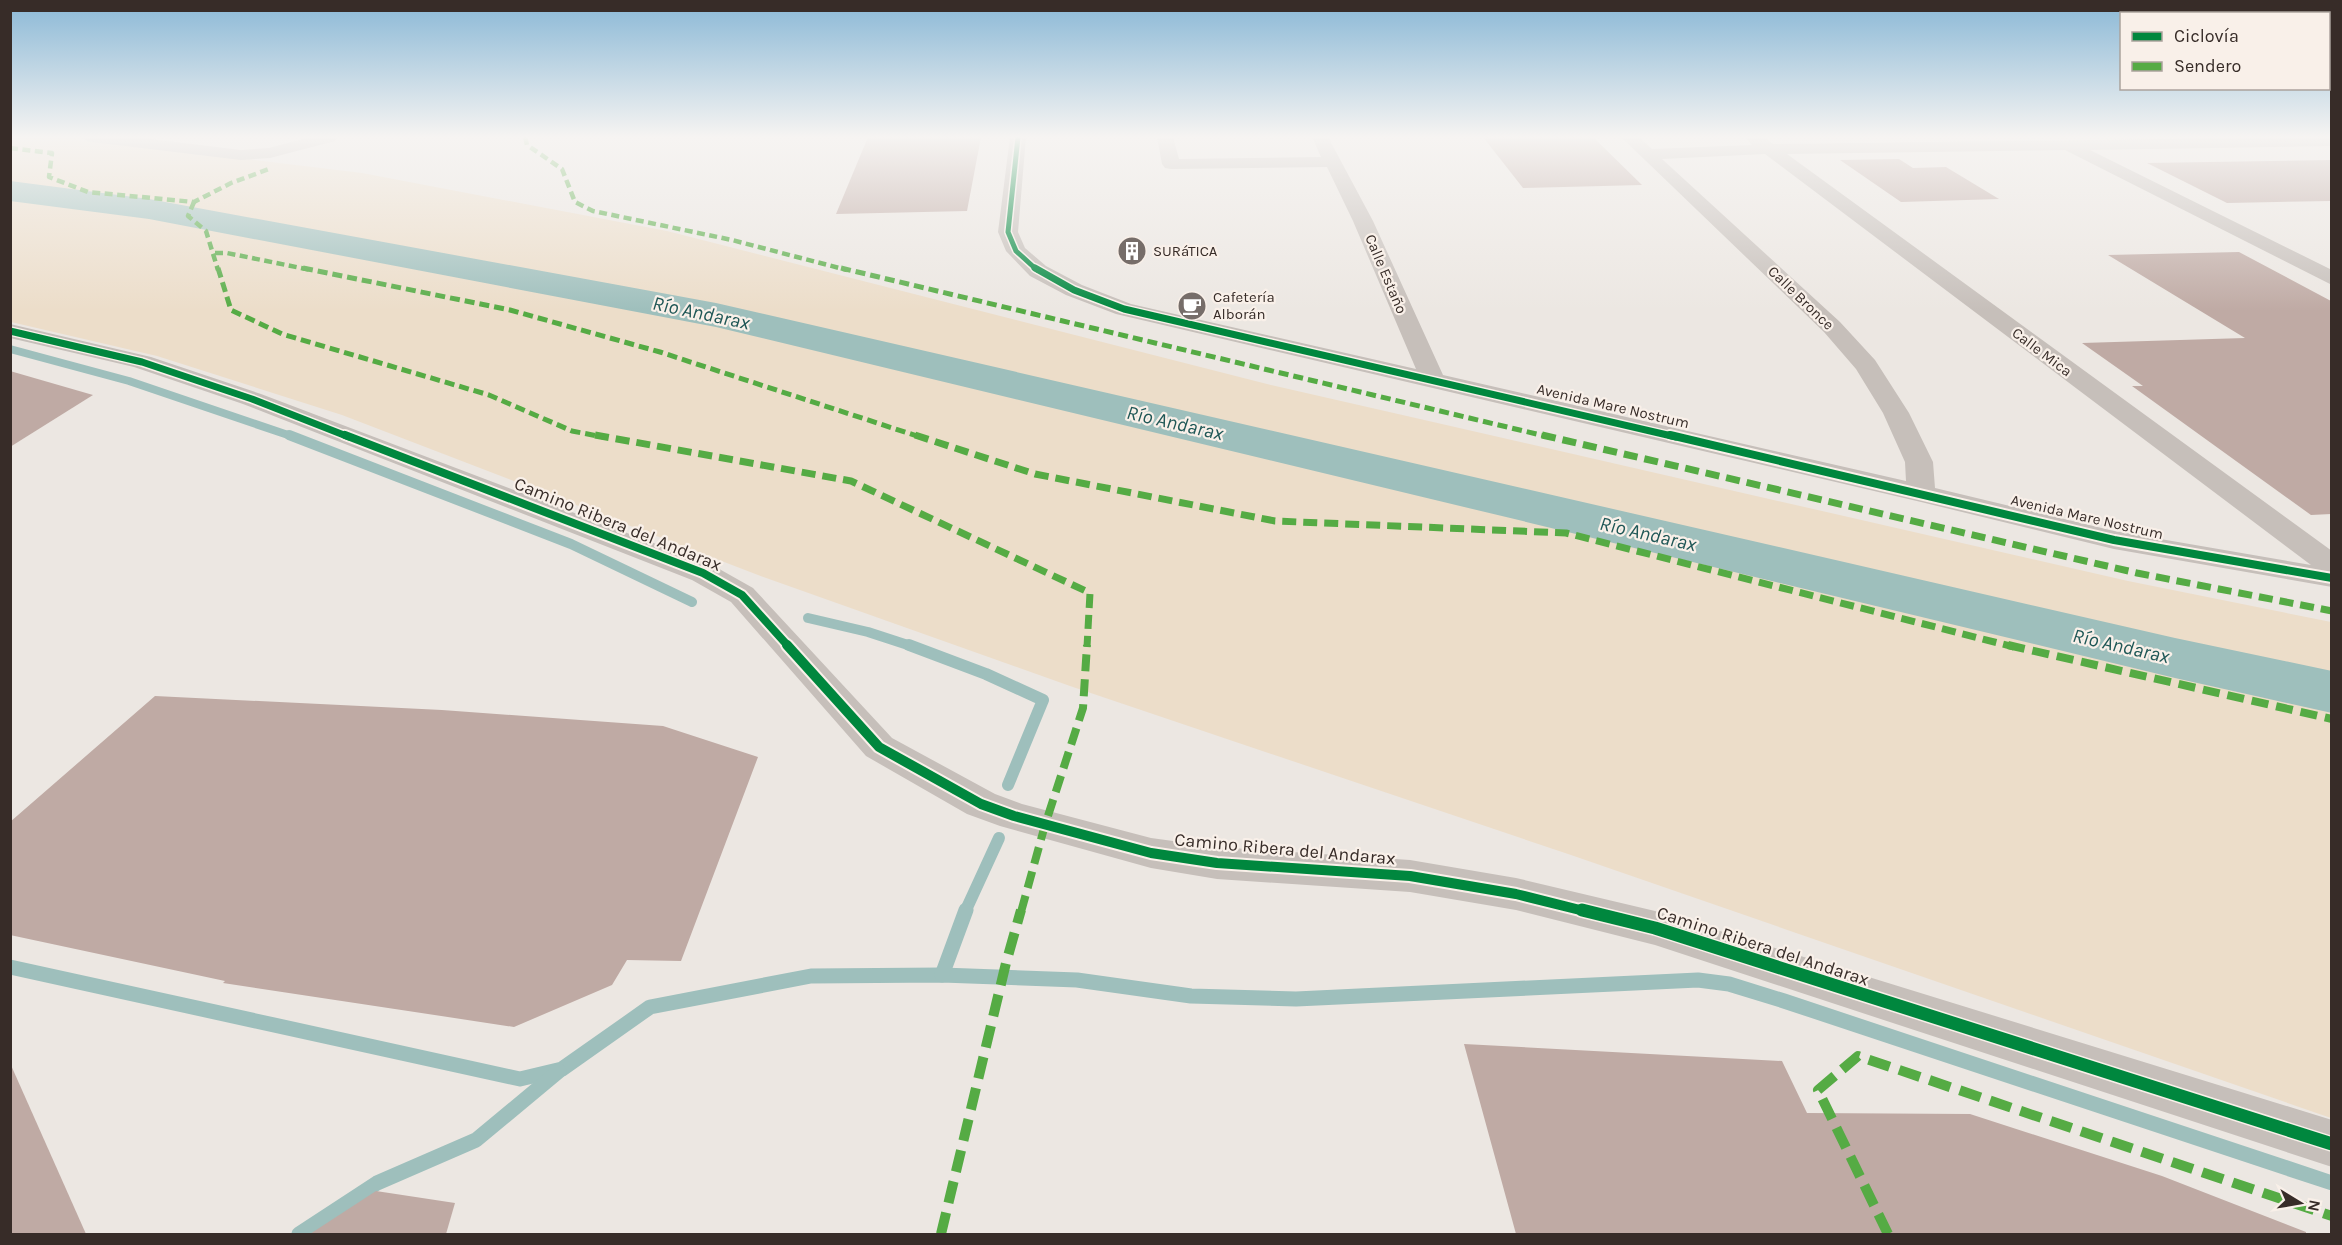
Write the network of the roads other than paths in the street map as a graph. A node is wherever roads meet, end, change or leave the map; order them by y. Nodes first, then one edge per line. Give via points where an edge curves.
1 (1012, 195) edge
2 (1349, 195) edge
3 (1692, 195) edge
4 (1831, 195) edge
5 (2166, 195) edge
6 (2331, 279) edge
7 (10, 332) edge
8 (1412, 334) junction
9 (1341, 359) junction
10 (1433, 380) junction
11 (1921, 493) junction
12 (2331, 566) edge
13 (2331, 578) edge
14 (2331, 1144) edge

1 - 9 street, Avenida Mare Nostrum via 1008,232 1016,251 1038,271 1074,290 1124,309
2 - 8 street, Calle Estaño
3 - 11 street, Calle Bronce via 1832,327 1866,365 1896,413 1919,462
4 - 12 street, Calle Mica
5 - 6 street
7 - 14 street, Camino Ribera del Andarax via 142,362 252,399 704,573 742,595 879,747 997,810 1151,854 1217,863 1410,876 1516,894 1656,928
8 - 9 street via 1389,351
8 - 10 street, Calle Estaño
9 - 10 street, Avenida Mare Nostrum
10 - 11 street, Avenida Mare Nostrum
11 - 13 street, Avenida Mare Nostrum via 2114,540

